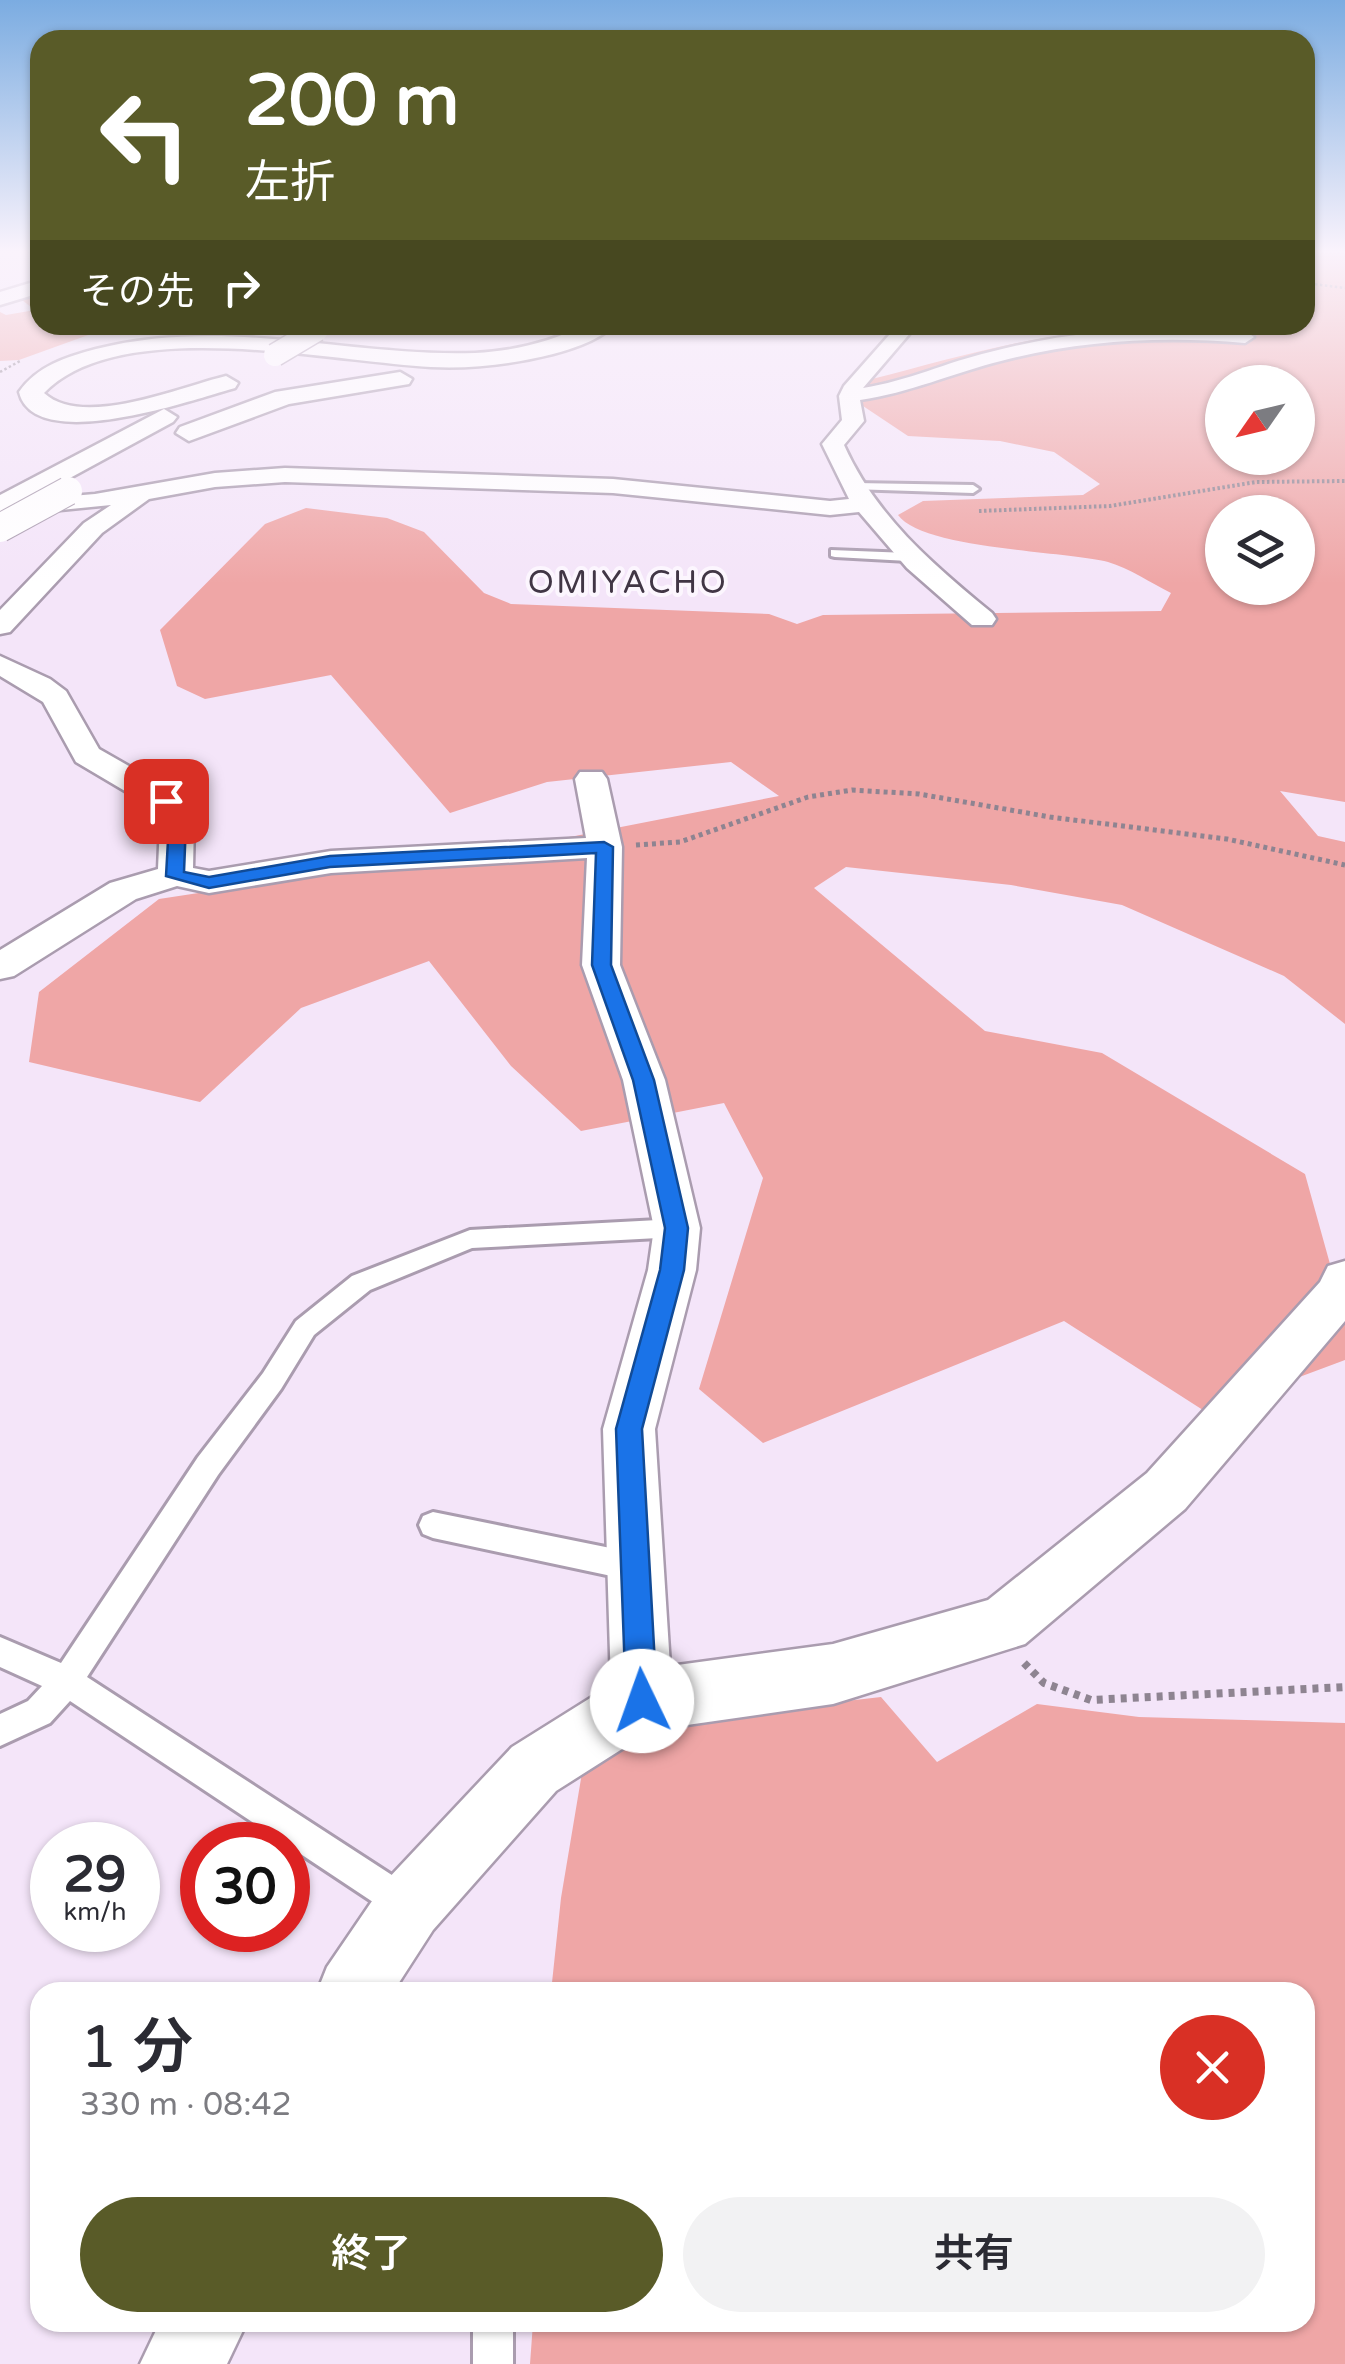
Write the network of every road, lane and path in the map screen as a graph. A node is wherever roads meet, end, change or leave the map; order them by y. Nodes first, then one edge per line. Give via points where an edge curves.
1 (53, 363) edge
2 (75, 363) edge
3 (273, 363) edge
4 (277, 363) edge
5 (530, 363) edge
6 (876, 363) edge
7 (973, 363) edge
8 (226, 384) junction
9 (10, 390) dead end
10 (848, 396) junction
11 (158, 440) junction
12 (1345, 481) edge
13 (973, 490) dead end
14 (144, 494) junction
15 (861, 495) junction
16 (8, 504) edge
17 (973, 511) dead end
18 (0, 528) edge
19 (835, 553) dead end
20 (908, 557) junction
21 (982, 620) dead end
22 (0, 626) edge
23 (0, 665) edge
24 (591, 779) dead end
25 (604, 847) junction
26 (1345, 865) edge
27 (175, 876) junction
28 (0, 967) edge
29 (677, 1228) junction
30 (1345, 1280) edge
31 (433, 1525) dead end
32 (635, 1567) junction
33 (1004, 1624) junction
34 (0, 1652) edge
35 (67, 1681) junction
36 (1345, 1687) edge
37 (642, 1701) junction
38 (0, 1730) edge
39 (408, 1906) junction
40 (359, 1982) edge
41 (200, 2332) edge
42 (493, 2332) edge
43 (181, 2364) edge
44 (493, 2364) edge

1 - 9 main road
2 - 8 main road via 42,379 32,398 44,407 94,413
3 - 8 main road
4 - 11 main road
5 - 11 main road via 316,391
6 - 10 street
7 - 10 street via 901,388
8 - 16 main road
10 - 15 street via 853,421 833,444
11 - 18 main road, bridge
12 - 17 path via 1256,482 1110,506
13 - 15 lane
14 - 15 street via 215,480 312,475 613,486 830,508
14 - 16 street
14 - 22 street via 93,528
15 - 20 street
19 - 20 lane
20 - 21 street
23 - 27 street via 55,697 87,755 166,801 177,823
24 - 25 street
25 - 26 path via 680,842 808,797 852,790 1227,840
25 - 27 street via 330,862 209,882
25 - 29 street via 602,965 644,1080
27 - 28 street via 123,892
29 - 32 street via 629,1429
29 - 35 lane via 470,1239 361,1283 305,1328
30 - 33 street via 1166,1490
31 - 32 lane
32 - 37 street
33 - 36 path via 1028,1673 1091,1700
33 - 37 street via 833,1674
34 - 35 lane
35 - 38 lane via 39,1712
35 - 39 lane
37 - 39 street via 534,1770
39 - 40 street
41 - 43 street
42 - 44 lane

